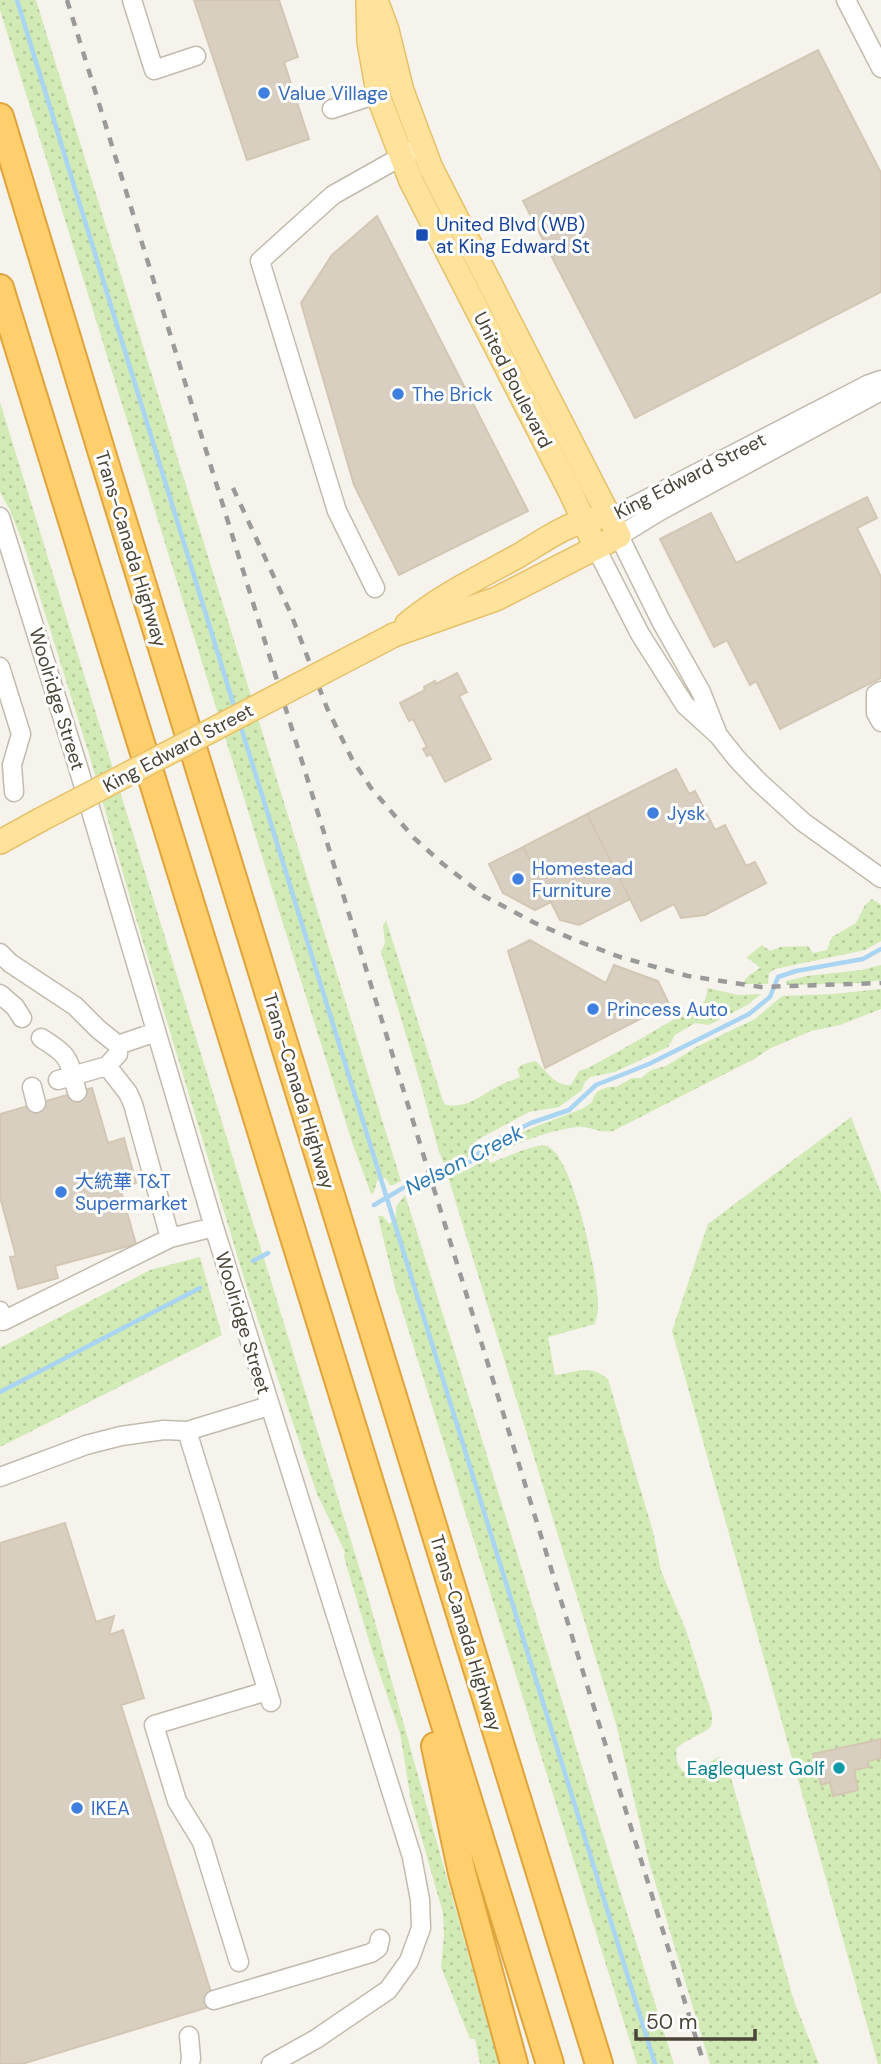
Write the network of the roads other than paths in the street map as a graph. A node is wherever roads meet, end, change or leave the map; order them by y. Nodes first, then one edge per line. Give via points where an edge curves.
1 (132, 0) edge
2 (368, 0) edge
3 (376, 0) edge
4 (846, 0) edge
5 (196, 56) dead end
6 (881, 68) edge
7 (379, 98) junction
8 (332, 109) dead end
9 (0, 117) edge
10 (412, 150) junction
11 (0, 288) edge
12 (879, 394) edge
13 (0, 517) edge
14 (582, 520) junction
15 (615, 527) junction
16 (596, 548) junction
17 (375, 588) dead end
18 (394, 635) junction
19 (0, 667) edge
20 (881, 691) edge
21 (881, 722) edge
22 (718, 735) junction
23 (14, 792) dead end
24 (0, 842) edge
25 (881, 878) edge
26 (0, 953) edge
27 (0, 994) edge
28 (0, 1004) edge
29 (156, 1032) junction
30 (41, 1038) dead end
31 (118, 1045) junction
32 (107, 1066) junction
33 (214, 1227) junction
34 (170, 1238) junction
35 (0, 1311) edge
36 (269, 1406) junction
37 (187, 1431) junction
38 (6, 1474) edge
39 (397, 1566) junction
40 (380, 1939) dead end
41 (239, 1962) dead end
42 (214, 2000) dead end
43 (189, 2036) dead end
44 (190, 2064) edge
45 (271, 2064) edge
46 (514, 2064) edge
47 (550, 2064) edge
48 (599, 2064) edge

1 - 5 street via 153,70
2 - 7 main road, United Boulevard via 369,42
3 - 10 main road, United Boulevard via 402,91
4 - 6 street
7 - 8 street
7 - 10 main road, United Boulevard
9 - 48 highway, Trans-Canada Highway
10 - 14 main road, United Boulevard via 411,181
10 - 15 main road, United Boulevard via 431,168
10 - 17 street via 333,195 260,261 337,511
11 - 39 highway
12 - 15 street, King Edward Street via 658,512
13 - 29 street, Woolridge Street
14 - 15 main road, King Edward Street
14 - 16 main road, United Boulevard
14 - 18 main road, King Edward Street via 429,606
15 - 16 main road, King Edward Street
15 - 22 street, United Boulevard via 701,692
16 - 18 main road, King Edward Street via 496,599
16 - 22 street, United Boulevard via 667,678 685,705
18 - 24 main road, King Edward Street, bridge
19 - 23 street via 20,734 12,765
20 - 21 street via 876,694 876,713
22 - 25 street, United Boulevard via 759,782 803,822
26 - 31 street via 75,1006
27 - 28 street via 22,1018
29 - 31 street
29 - 33 street, Woolridge Street
30 - 32 street via 67,1058 69,1083
31 - 32 street via 118,1054
32 - 34 street via 133,1104
33 - 34 street
33 - 36 street, Woolridge Street
34 - 35 street via 3,1321
36 - 37 street
36 - 45 street, Woolridge Street via 412,1857 421,1928 409,1961 388,1990
37 - 38 street via 121,1436
37 - 41 street via 269,1697 154,1725 177,1801 202,1842
39 - 46 highway via 462,1873
39 - 47 highway
40 - 42 street via 379,1948 372,1953
43 - 44 street

